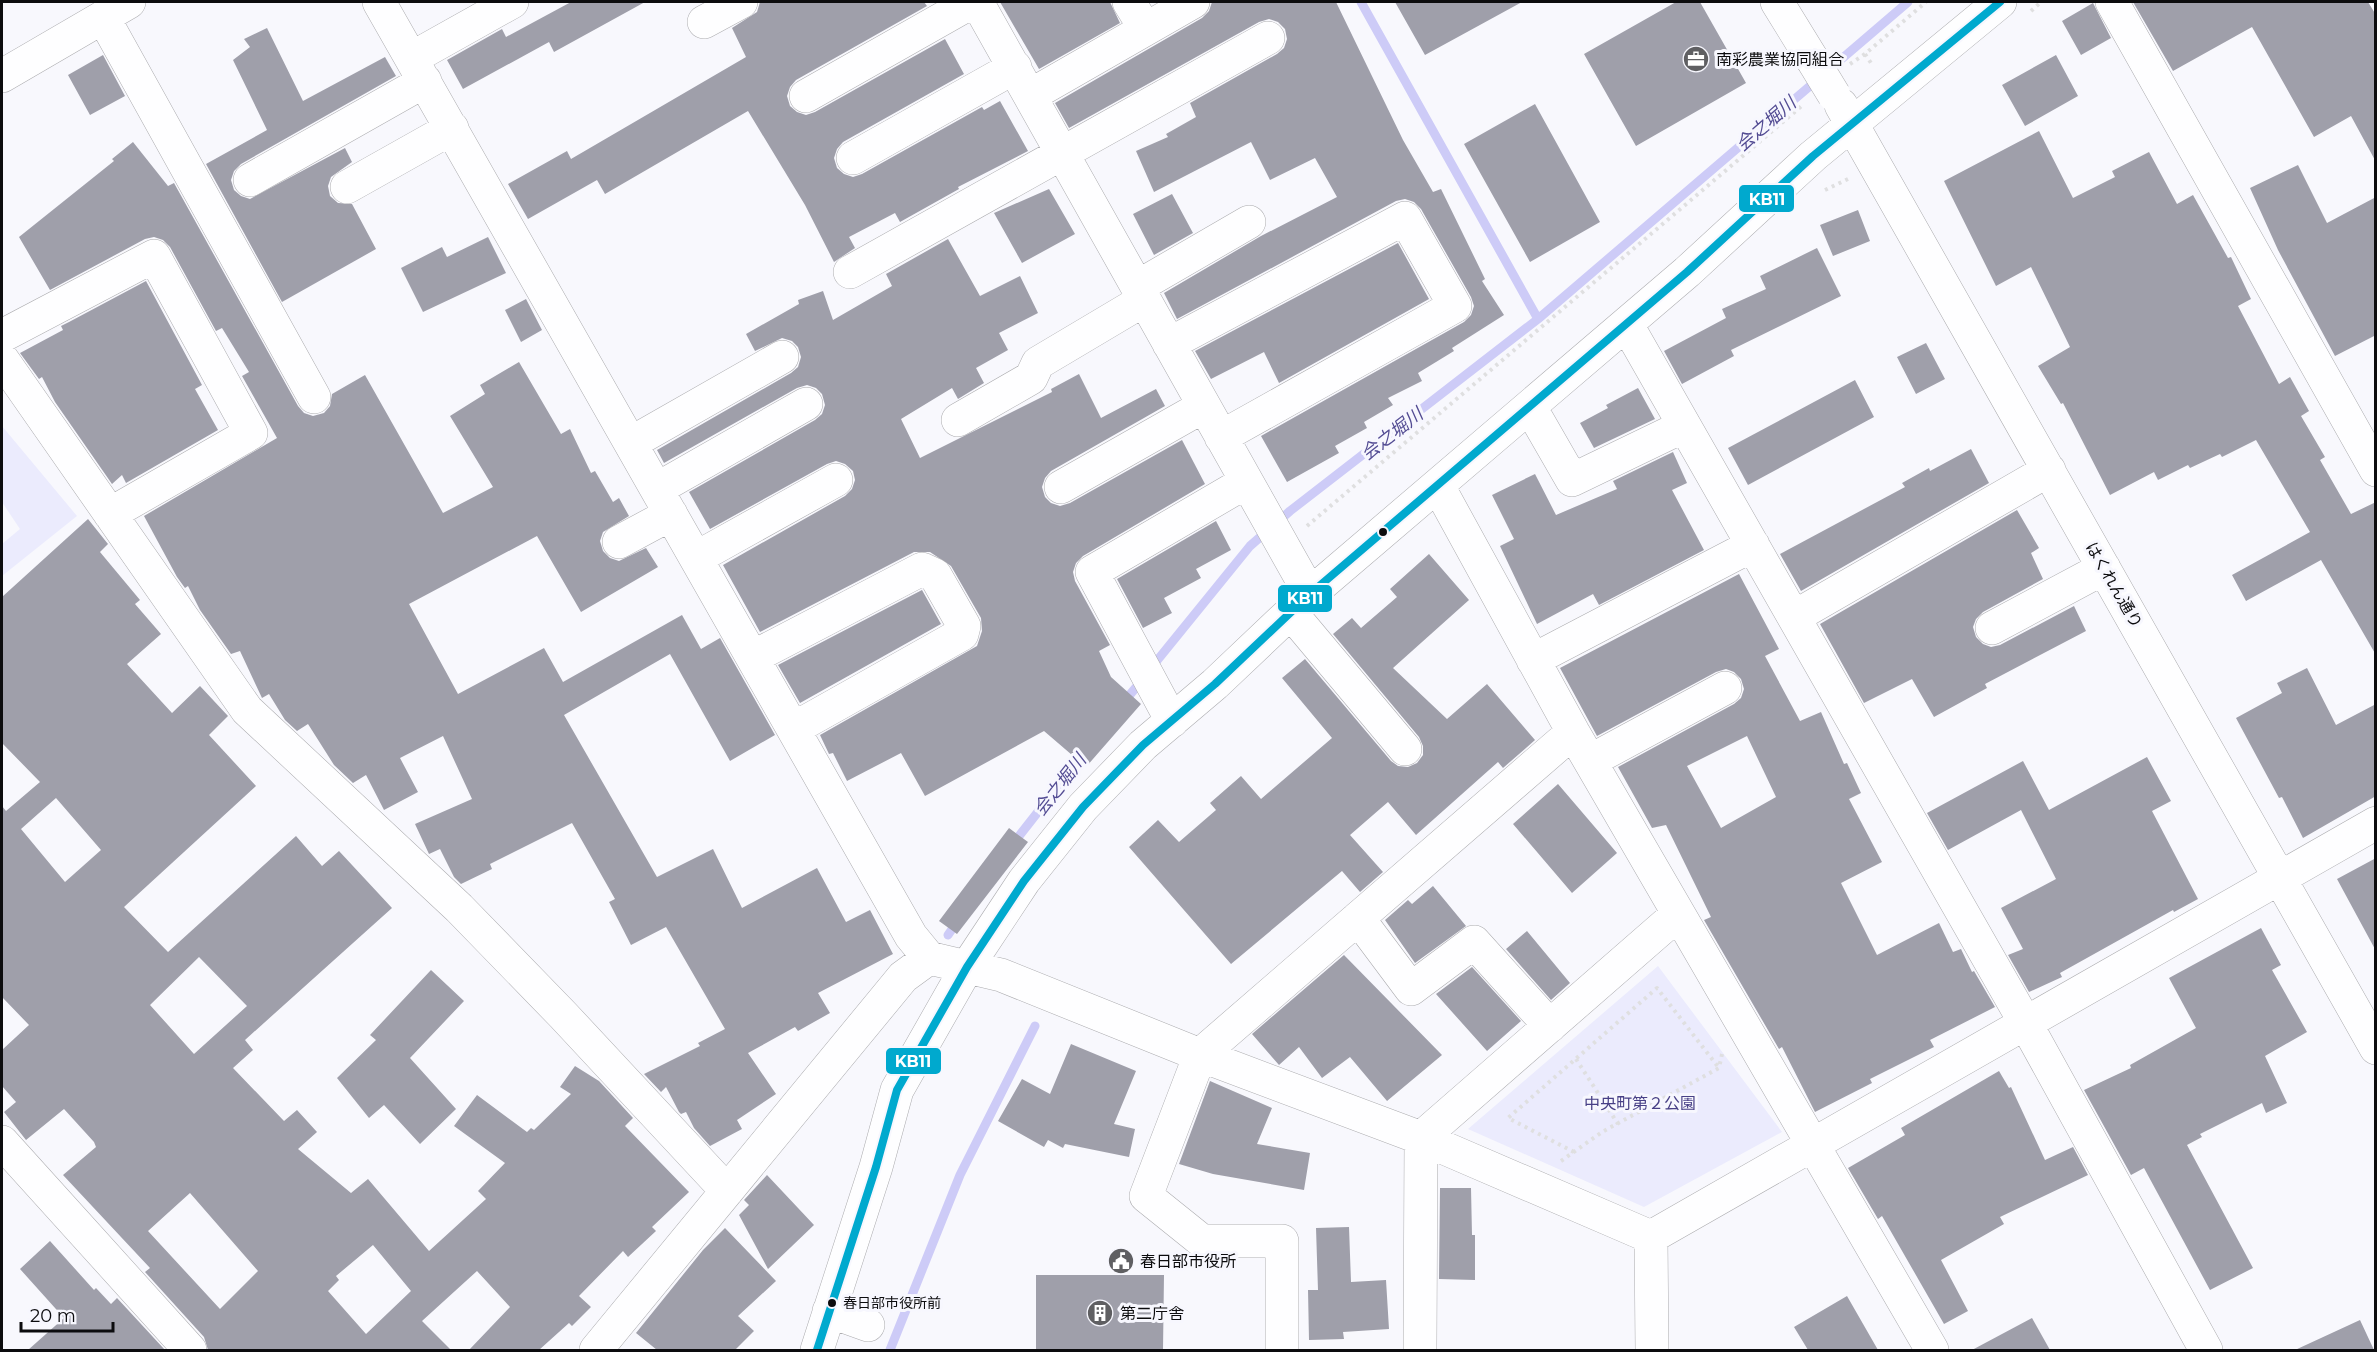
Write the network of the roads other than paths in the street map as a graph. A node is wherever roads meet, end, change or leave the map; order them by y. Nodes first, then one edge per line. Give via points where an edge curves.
1 (379, 2) edge
2 (512, 2) edge
3 (741, 2) edge
4 (972, 2) edge
5 (977, 2) edge
6 (1193, 2) edge
7 (1777, 2) edge
8 (2000, 2) edge
9 (2112, 2) edge
10 (116, 10) edge
11 (1137, 15) edge
12 (704, 22) dead end
13 (1268, 38) dead end
14 (419, 69) junction
15 (2, 76) edge
16 (1023, 81) junction
17 (806, 96) dead end
18 (1852, 123) junction
19 (452, 128) junction
20 (1062, 152) junction
21 (853, 158) dead end
22 (250, 180) dead end
23 (347, 187) dead end
24 (1249, 222) dead end
25 (850, 272) dead end
26 (1141, 293) junction
27 (1627, 325) junction
28 (2, 336) edge
29 (1169, 344) junction
30 (782, 357) dead end
31 (2, 359) edge
32 (314, 397) dead end
33 (806, 404) dead end
34 (1204, 405) junction
35 (1530, 407) junction
36 (958, 420) dead end
37 (1684, 426) junction
38 (1221, 437) junction
39 (631, 443) junction
40 (2049, 470) junction
41 (2376, 470) edge
42 (836, 480) dead end
43 (1246, 482) junction
44 (1438, 486) junction
45 (1061, 488) dead end
46 (664, 502) junction
47 (110, 514) junction
48 (619, 543) dead end
49 (1753, 545) junction
50 (696, 558) junction
51 (2104, 568) junction
52 (1300, 604) junction
53 (1794, 617) junction
54 (1992, 628) dead end
55 (753, 657) junction
56 (1533, 660) junction
57 (1725, 688) dead end
58 (1172, 721) junction
59 (793, 729) junction
60 (1573, 732) junction
61 (1405, 749) dead end
62 (1590, 761) junction
63 (2376, 823) edge
64 (2280, 877) junction
65 (1678, 914) junction
66 (1358, 918) junction
67 (928, 958) junction
68 (968, 967) junction
69 (2026, 1024) junction
70 (1550, 1026) junction
71 (2376, 1048) edge
72 (1200, 1055) junction
73 (1421, 1138) junction
74 (2, 1142) edge
75 (1811, 1146) junction
76 (726, 1191) junction
77 (1651, 1237) junction
78 (829, 1311) junction
79 (868, 1325) dead end
80 (190, 1350) edge
81 (596, 1350) edge
82 (817, 1350) edge
83 (1282, 1350) edge
84 (1420, 1350) edge
85 (1652, 1350) edge
86 (1932, 1350) edge
87 (2206, 1350) edge

1 - 14 street
2 - 14 street
3 - 12 street
4 - 17 street
5 - 16 street
6 - 11 street
7 - 18 street, はくれん通り, bridge via 1812,59 1820,98
8 - 18 street
9 - 41 street
10 - 15 street
10 - 32 street
11 - 16 street
13 - 20 street
14 - 19 street
14 - 22 street
16 - 20 street
16 - 21 street
18 - 27 street
18 - 40 street, はくれん通り
19 - 23 street
19 - 39 street
20 - 25 street
20 - 26 street
24 - 26 street
26 - 29 street
26 - 36 street via 1038,363 1030,378
27 - 35 street
27 - 37 street
28 - 47 street via 154,256 251,433
29 - 34 street
29 - 38 street via 1405,218 1444,286 1455,306
30 - 39 street
31 - 47 street
33 - 46 street
34 - 38 street
34 - 45 street
35 - 37 street via 1572,480
35 - 44 street
37 - 49 street
38 - 43 street
39 - 46 street
40 - 51 street, はくれん通り
40 - 53 street
42 - 50 street
43 - 52 street via 1282,527
43 - 58 street via 1092,572
44 - 52 street
44 - 56 street
46 - 48 street
46 - 50 street
47 - 76 street via 247,710 459,908
49 - 53 street
49 - 56 street
50 - 55 street
51 - 54 street
51 - 64 street, はくれん通り
52 - 58 street
52 - 61 street
53 - 69 street
55 - 59 street
55 - 59 street via 922,569 935,576 964,626 962,634
56 - 60 street
57 - 62 street
58 - 68 street via 1083,807 1024,880
59 - 67 street via 911,936
60 - 62 street
60 - 66 street
62 - 65 street
63 - 64 street
64 - 69 street
64 - 71 street, はくれん通り
65 - 70 street
65 - 75 street
66 - 70 street via 1411,989 1474,942
66 - 72 street
67 - 68 street
67 - 76 street via 903,977
68 - 72 street via 1001,975
68 - 78 street via 897,1090
69 - 75 street
69 - 87 street
70 - 73 street
72 - 73 street
72 - 83 street via 1146,1196 1202,1241 1282,1241
73 - 77 street
73 - 84 street
74 - 80 street
75 - 77 street
75 - 86 street
76 - 81 street
77 - 85 street
78 - 79 street
78 - 82 street

